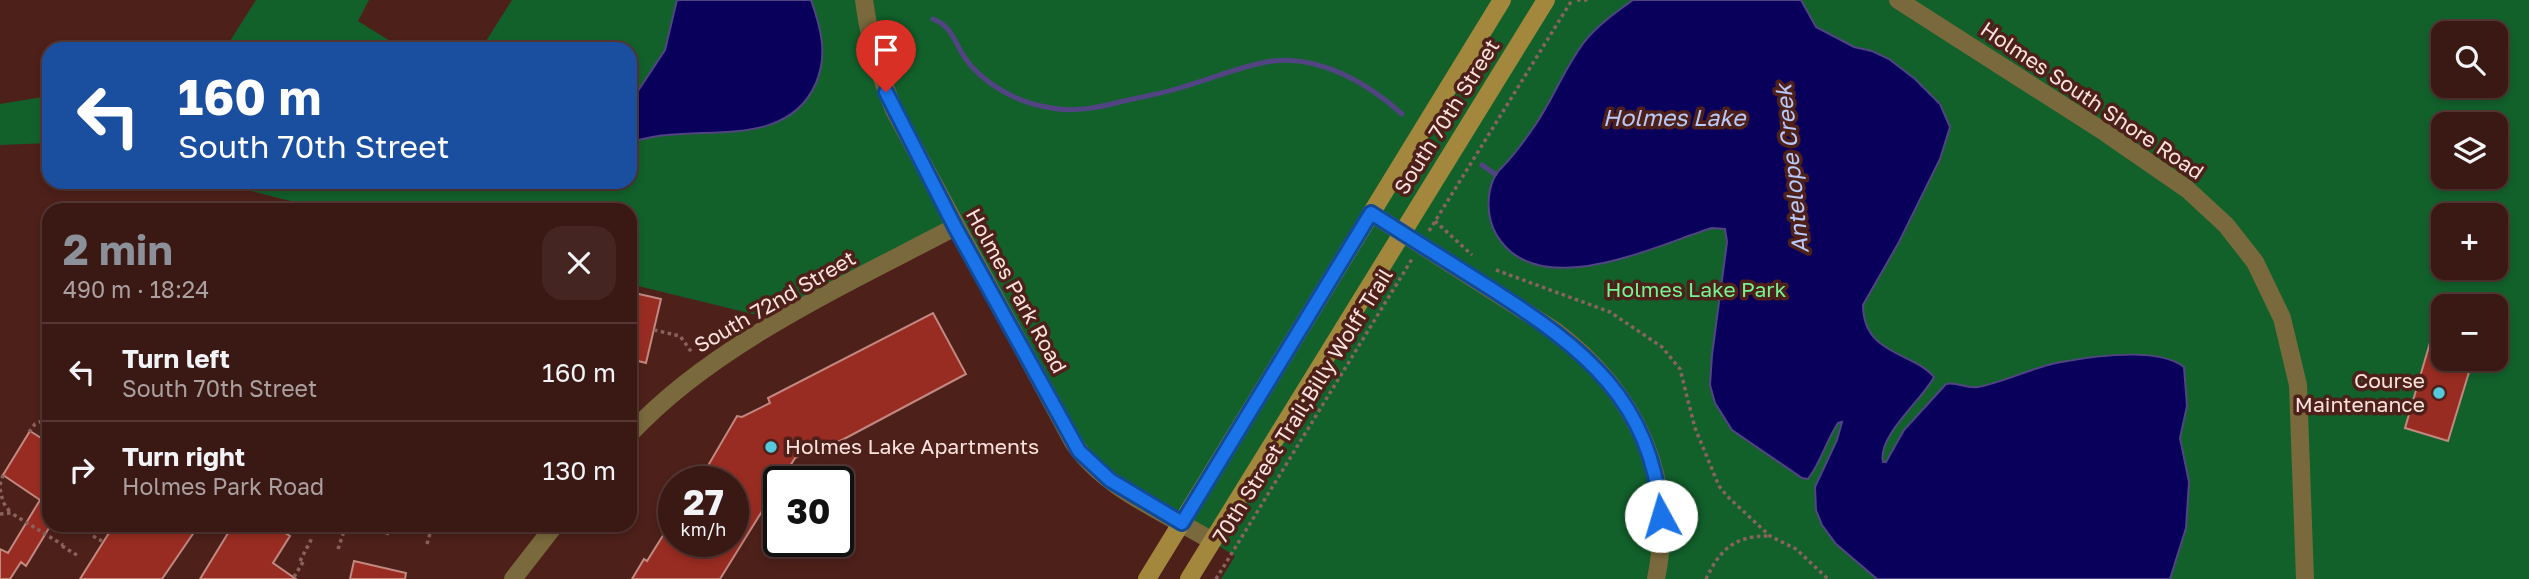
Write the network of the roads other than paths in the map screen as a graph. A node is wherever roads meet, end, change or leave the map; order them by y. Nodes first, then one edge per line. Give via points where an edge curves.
1 (864, 0) edge
2 (1502, 0) edge
3 (1546, 0) edge
4 (1898, 0) edge
5 (1371, 213) junction
6 (955, 227) junction
7 (1402, 233) junction
8 (637, 427) edge
9 (1182, 523) junction
10 (550, 532) edge
11 (1212, 541) junction
12 (513, 579) edge
13 (1147, 579) edge
14 (1189, 579) edge
15 (1656, 579) edge
16 (2305, 579) edge

1 - 6 street, Holmes Park Road via 884,86
2 - 5 main road, South 70th Street
3 - 7 main road, South 70th Street
4 - 16 street, Holmes South Shore Road via 2187,190 2226,225 2255,262 2282,318 2298,385
5 - 7 street
5 - 9 main road, South 70th Street
6 - 8 street, South 72nd Street via 719,357
6 - 9 street, Holmes Park Road via 1079,451 1110,480
7 - 11 main road, South 70th Street
7 - 15 street via 1568,341 1621,398 1640,431 1657,478 1661,542
9 - 11 street, Holmes Park Road
9 - 13 main road, South 70th Street
10 - 12 street
11 - 14 main road, South 70th Street

